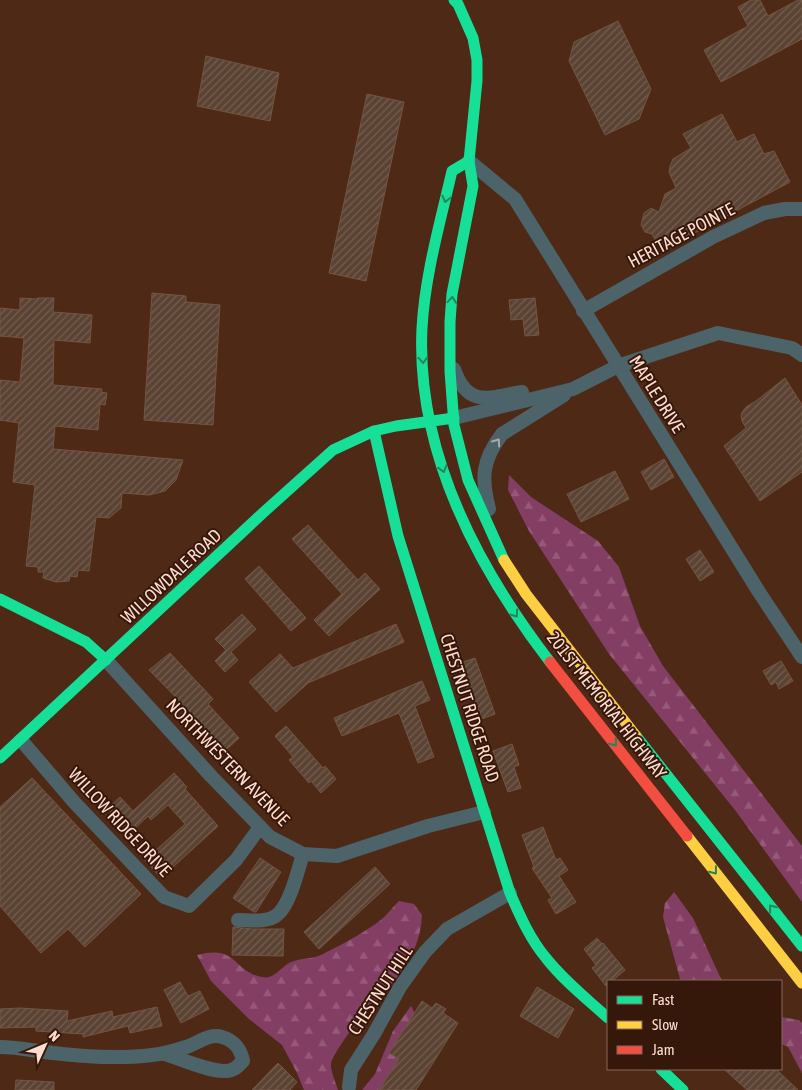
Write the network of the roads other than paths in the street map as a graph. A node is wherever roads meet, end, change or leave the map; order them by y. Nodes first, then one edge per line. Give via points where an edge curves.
1 (458, 1) edge
2 (469, 161) junction
3 (802, 209) edge
4 (583, 310) junction
5 (802, 355) edge
6 (450, 357) junction
7 (618, 366) junction
8 (573, 389) junction
9 (454, 418) junction
10 (430, 422) junction
11 (374, 431) junction
12 (502, 556) junction
13 (0, 599) edge
14 (802, 657) edge
15 (106, 660) junction
16 (20, 740) junction
17 (0, 758) edge
18 (484, 812) junction
19 (260, 827) junction
20 (303, 854) junction
21 (510, 893) junction
22 (238, 920) dead end
23 (802, 946) edge
24 (802, 983) edge
25 (607, 1017) edge
26 (0, 1047) edge
27 (164, 1054) junction
28 (662, 1070) edge
29 (348, 1087) dead end
30 (683, 1090) edge

1 - 2 main road via 473,38 477,60
2 - 4 street, MAPLE DRIVE via 515,200
6 -> 2 main road via 452,294 473,186
2 -> 10 main road via 452,171 425,296 422,348
3 - 4 street, HERITAGE POINTE via 764,214 722,233
4 - 7 street, MAPLE DRIVE
5 - 7 street via 792,348 718,333
6 - 8 street via 462,385 478,398
6 - 9 main road
7 - 8 street
7 - 14 street, MAPLE DRIVE
8 - 9 street
12 -> 8 street via 485,492 484,471 488,455 502,434
9 - 10 main road
9 - 12 main road, 201ST MEMORIAL HIGHWAY via 468,480
10 - 11 main road
10 -> 24 main road, 201ST MEMORIAL HIGHWAY via 443,470 474,545 514,613
11 - 15 main road, WILLOWDALE ROAD via 333,450
11 - 18 main road, CHESTNUT RIDGE ROAD via 398,536
23 -> 12 main road, 201ST MEMORIAL HIGHWAY via 575,660
13 - 15 main road via 86,642
15 - 16 main road, WILLOWDALE ROAD
15 - 19 street, NORTHWESTERN AVENUE
16 - 17 main road, WILLOWDALE ROAD
16 - 19 street, WILLOW RIDGE DRIVE via 164,897 189,906 236,860
18 - 20 street, NORTHWESTERN AVENUE via 428,826 337,856
18 - 21 main road, CHESTNUT RIDGE ROAD
19 - 20 street, NORTHWESTERN AVENUE via 270,837
20 - 22 street via 287,902 277,916 264,920
21 - 25 main road, CHESTNUT RIDGE ROAD via 540,951
21 - 29 street, CHESTNUT HILL via 447,929 425,952 400,987 351,1070
26 - 27 street via 90,1056
27 - 27 street via 209,1037 221,1036 235,1044 243,1061 226,1071
28 - 30 main road

